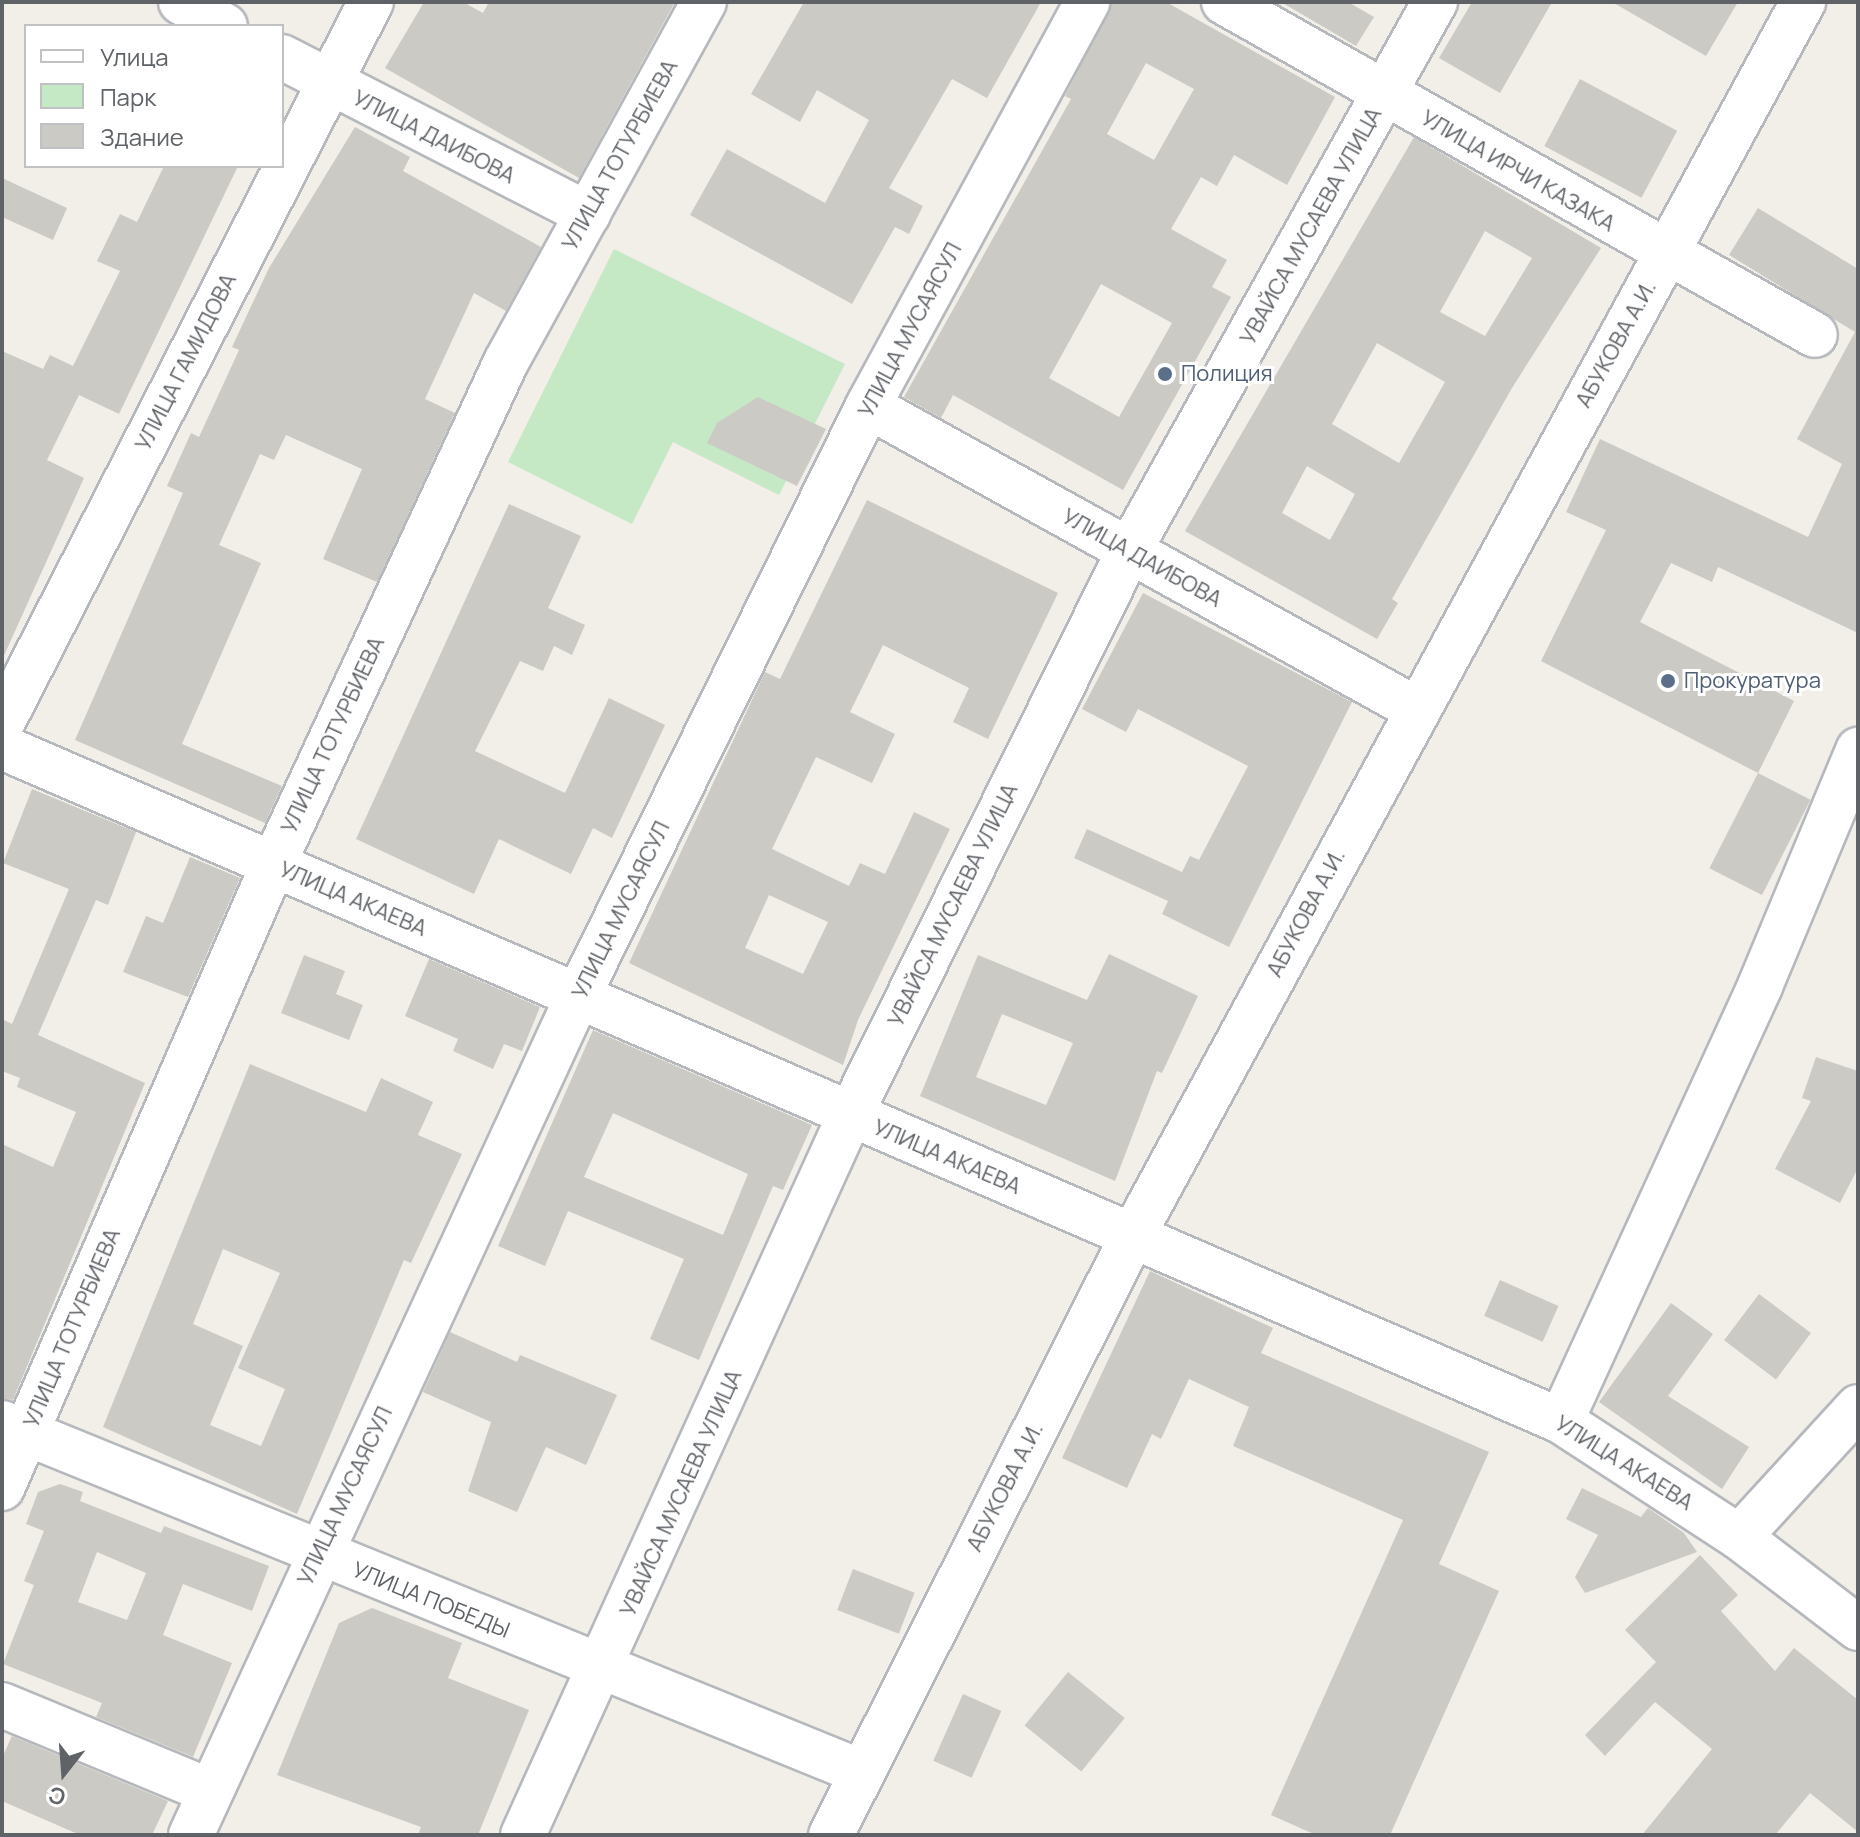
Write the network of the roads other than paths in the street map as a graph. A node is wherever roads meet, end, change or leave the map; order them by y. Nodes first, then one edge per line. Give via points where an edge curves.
1 (181, 2) edge
2 (371, 2) edge
3 (704, 2) edge
4 (1087, 2) edge
5 (1224, 2) edge
6 (1435, 2) edge
7 (1803, 2) edge
8 (221, 24) edge
9 (284, 58) edge
10 (328, 83) junction
11 (1386, 94) junction
12 (588, 214) junction
13 (1665, 255) junction
14 (1815, 335) dead end
15 (868, 406) junction
16 (1129, 551) junction
17 (1416, 709) junction
18 (2, 723) edge
19 (2, 747) edge
20 (1858, 750) edge
21 (273, 865) junction
22 (578, 996) junction
23 (850, 1115) junction
24 (1132, 1237) junction
25 (1858, 1407) edge
26 (1561, 1421) junction
27 (14, 1428) edge
28 (2, 1488) edge
29 (1739, 1537) junction
30 (318, 1554) junction
31 (1858, 1628) edge
32 (602, 1670) junction
33 (2, 1705) edge
34 (861, 1772) junction
35 (210, 1791) junction
36 (191, 1835) edge
37 (523, 1835) edge
38 (831, 1835) edge

1 - 8 street
2 - 10 street, УЛИЦА ГАМИДОВА
3 - 12 street, УЛИЦА ТОТУРБИЕВА
4 - 15 street, УЛИЦА МУСАЯСУЛ
5 - 11 street, УЛИЦА ИРЧИ КАЗАКА
6 - 11 street, УВАЙСА МУСАЕВА УЛИЦА
7 - 13 street, АБУКОВА А.И.
9 - 10 street, УЛИЦА ДАИБОВА
10 - 12 street, УЛИЦА ДАИБОВА
10 - 18 street, УЛИЦА ГАМИДОВА
11 - 13 street, УЛИЦА ИРЧИ КАЗАКА
11 - 16 street, УВАЙСА МУСАЕВА УЛИЦА
12 - 21 street, УЛИЦА ТОТУРБИЕВА via 506,362
13 - 14 street, УЛИЦА ИРЧИ КАЗАКА
13 - 17 street, АБУКОВА А.И.
15 - 16 street, УЛИЦА ДАИБОВА
15 - 22 street, УЛИЦА МУСАЯСУЛ
16 - 17 street, УЛИЦА ДАИБОВА
16 - 23 street, УВАЙСА МУСАЕВА УЛИЦА
17 - 24 street, АБУКОВА А.И.
19 - 21 street, УЛИЦА АКАЕВА
20 - 26 street via 1760,986
21 - 22 street, УЛИЦА АКАЕВА
21 - 27 street, УЛИЦА ТОТУРБИЕВА
22 - 23 street, УЛИЦА АКАЕВА
22 - 30 street, УЛИЦА МУСАЯСУЛ
23 - 24 street, УЛИЦА АКАЕВА
23 - 32 street, УВАЙСА МУСАЕВА УЛИЦА
24 - 26 street, УЛИЦА АКАЕВА
24 - 34 street, АБУКОВА А.И.
25 - 29 street
26 - 29 street, УЛИЦА АКАЕВА
27 - 28 street, УЛИЦА ТОТУРБИЕВА
27 - 30 street, УЛИЦА ПОБЕДЫ
29 - 31 street, УЛИЦА АКАЕВА
30 - 32 street, УЛИЦА ПОБЕДЫ
30 - 35 street, УЛИЦА МУСАЯСУЛ
32 - 34 street, УЛИЦА ПОБЕДЫ
32 - 37 street, УВАЙСА МУСАЕВА УЛИЦА
33 - 35 street
34 - 38 street, АБУКОВА А.И.
35 - 36 street, УЛИЦА МУСАЯСУЛ

